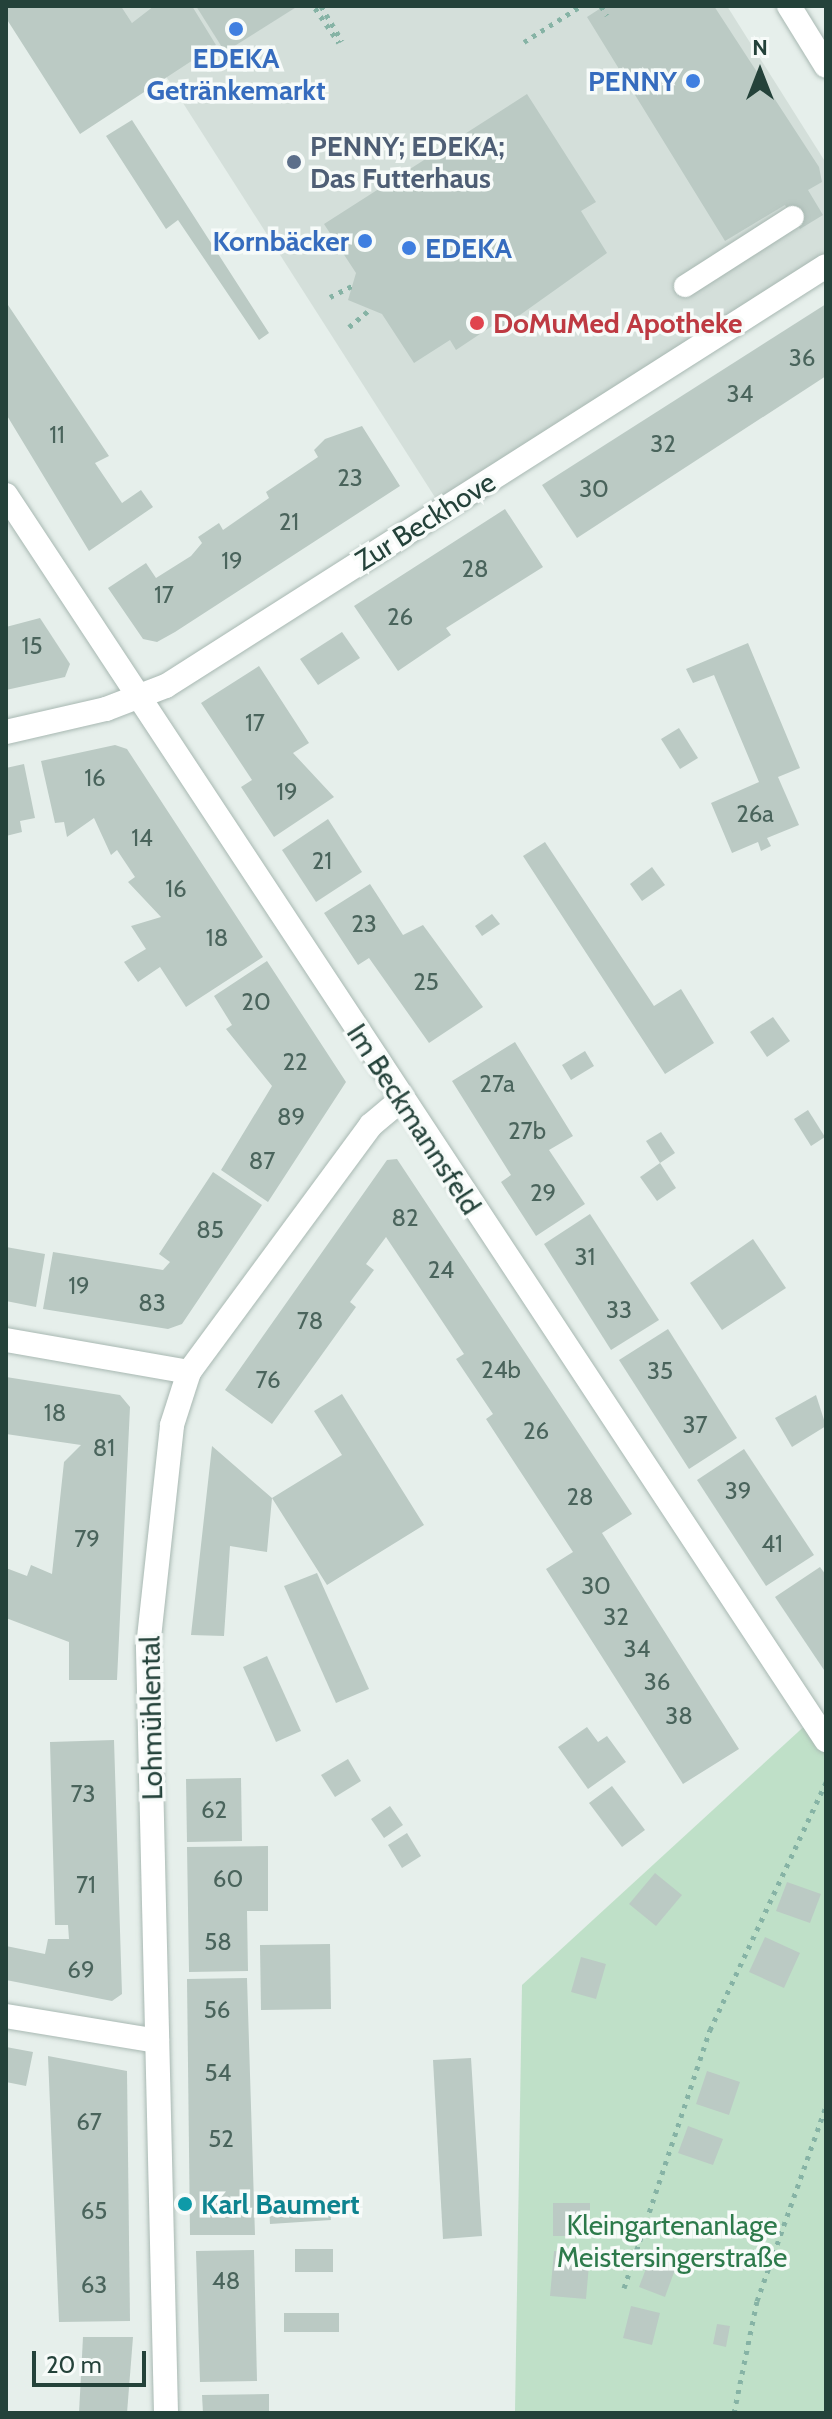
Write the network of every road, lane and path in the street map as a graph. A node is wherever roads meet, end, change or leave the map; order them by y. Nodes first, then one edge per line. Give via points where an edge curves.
1 (581, 6) edge
2 (601, 6) edge
3 (789, 6) edge
4 (318, 7) edge
5 (607, 15) dead end
6 (341, 42) dead end
7 (524, 42) dead end
8 (826, 66) edge
9 (793, 217) dead end
10 (826, 266) edge
11 (352, 286) dead end
12 (685, 286) dead end
13 (330, 297) dead end
14 (368, 311) dead end
15 (349, 327) dead end
16 (6, 495) edge
17 (140, 699) junction
18 (6, 732) edge
19 (401, 1100) junction
20 (6, 1340) edge
21 (189, 1372) junction
22 (826, 1740) edge
23 (826, 1782) edge
24 (6, 2016) edge
25 (157, 2041) junction
26 (826, 2106) edge
27 (624, 2288) dead end
28 (166, 2413) edge
29 (734, 2413) edge

1 - 7 path
2 - 5 path
3 - 8 street
4 - 6 path
9 - 12 lane
10 - 17 street, Zur Beckhove
11 - 13 path
14 - 15 path
16 - 17 street, Im Beckmannsfeld
17 - 18 street, Zur Beckhove
17 - 19 street, Im Beckmannsfeld
19 - 21 street, Lohmühlental via 371,1125
19 - 22 street, Im Beckmannsfeld
20 - 21 street
21 - 25 street, Lohmühlental via 170,1440 148,1647
23 - 27 path via 710,2030
24 - 25 street
25 - 28 street, Lohmühlental
26 - 29 path via 757,2301

